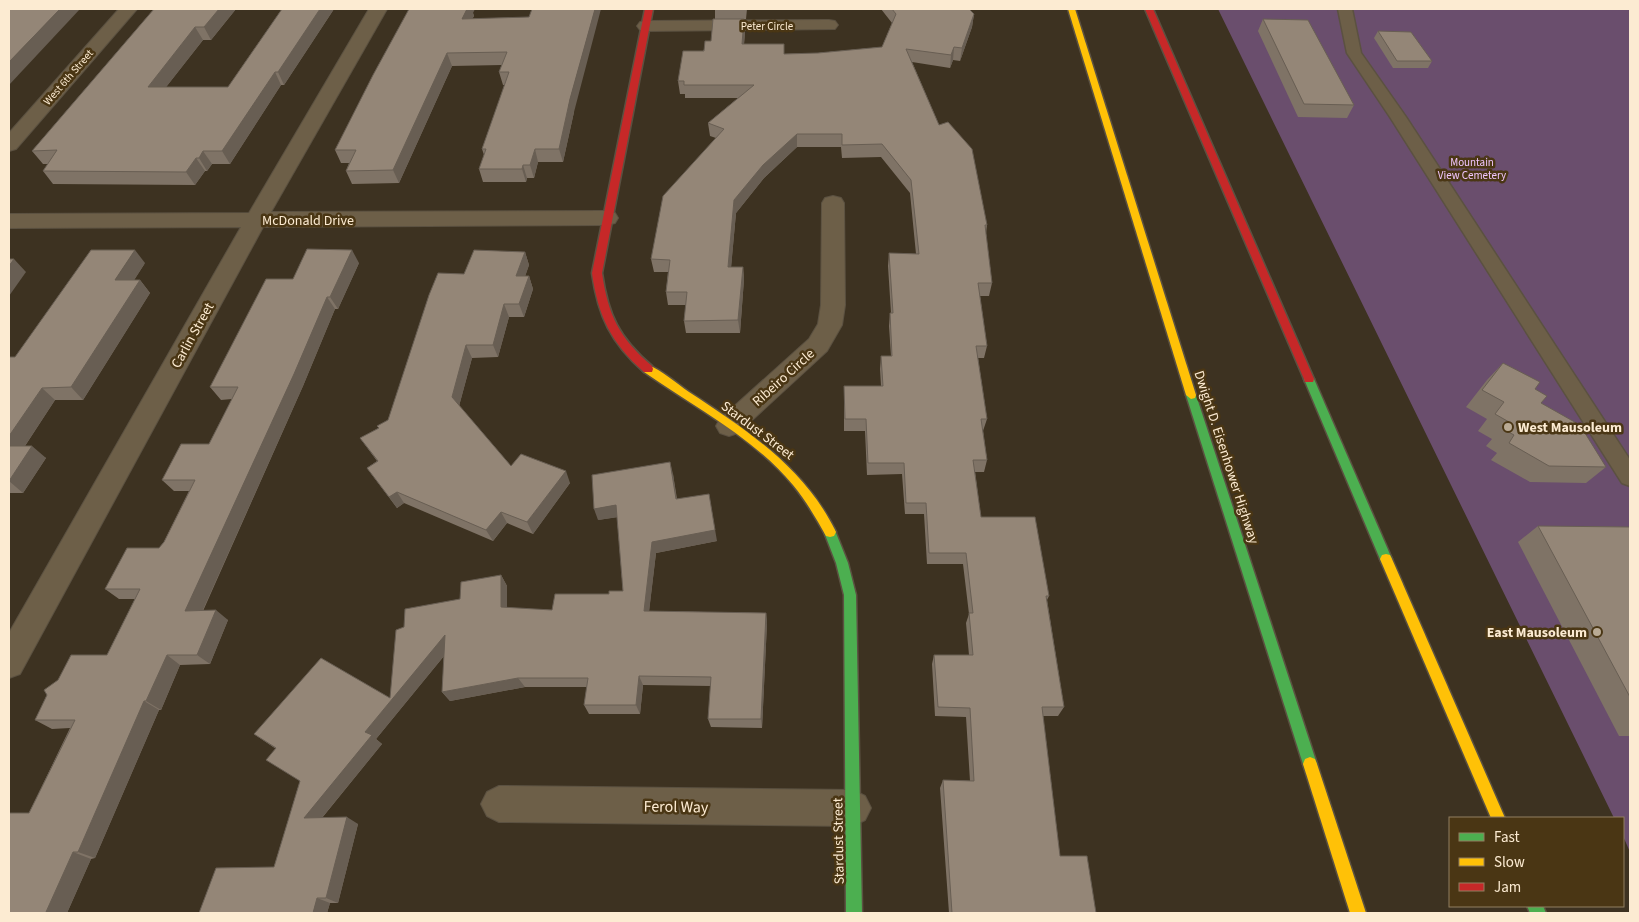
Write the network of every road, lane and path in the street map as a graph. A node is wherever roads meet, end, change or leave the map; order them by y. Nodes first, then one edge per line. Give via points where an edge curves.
1 (128, 9) edge
2 (378, 9) edge
3 (1071, 9) edge
4 (1149, 9) edge
5 (1345, 9) edge
6 (648, 18) edge
7 (829, 25) dead end
8 (9, 145) edge
9 (833, 203) dead end
10 (607, 218) junction
11 (256, 220) junction
12 (9, 222) edge
13 (729, 426) junction
14 (1630, 478) edge
15 (9, 663) edge
16 (499, 804) dead end
17 (853, 808) junction
18 (1498, 817) edge
19 (854, 913) edge
20 (1358, 913) edge

1 - 8 street, West 6th Street
2 - 11 street, Carlin Street
3 - 20 main road, Dwight D. Eisenhower Highway
4 - 18 main road
5 - 14 lane via 1354,53
6 - 7 street, Peter Circle
6 - 10 main road, Stardust Street
9 - 13 street, Ribeiro Circle via 833,305 830,325 818,345
10 - 11 street, McDonald Drive
10 - 13 main road, Stardust Street via 597,273 600,300 610,326 628,352 654,374
11 - 12 street, McDonald Drive
11 - 15 street, Carlin Street
13 - 17 main road, Stardust Street via 765,451 796,479 822,514 840,552 850,595
16 - 17 street, Ferol Way
17 - 19 main road, Stardust Street

